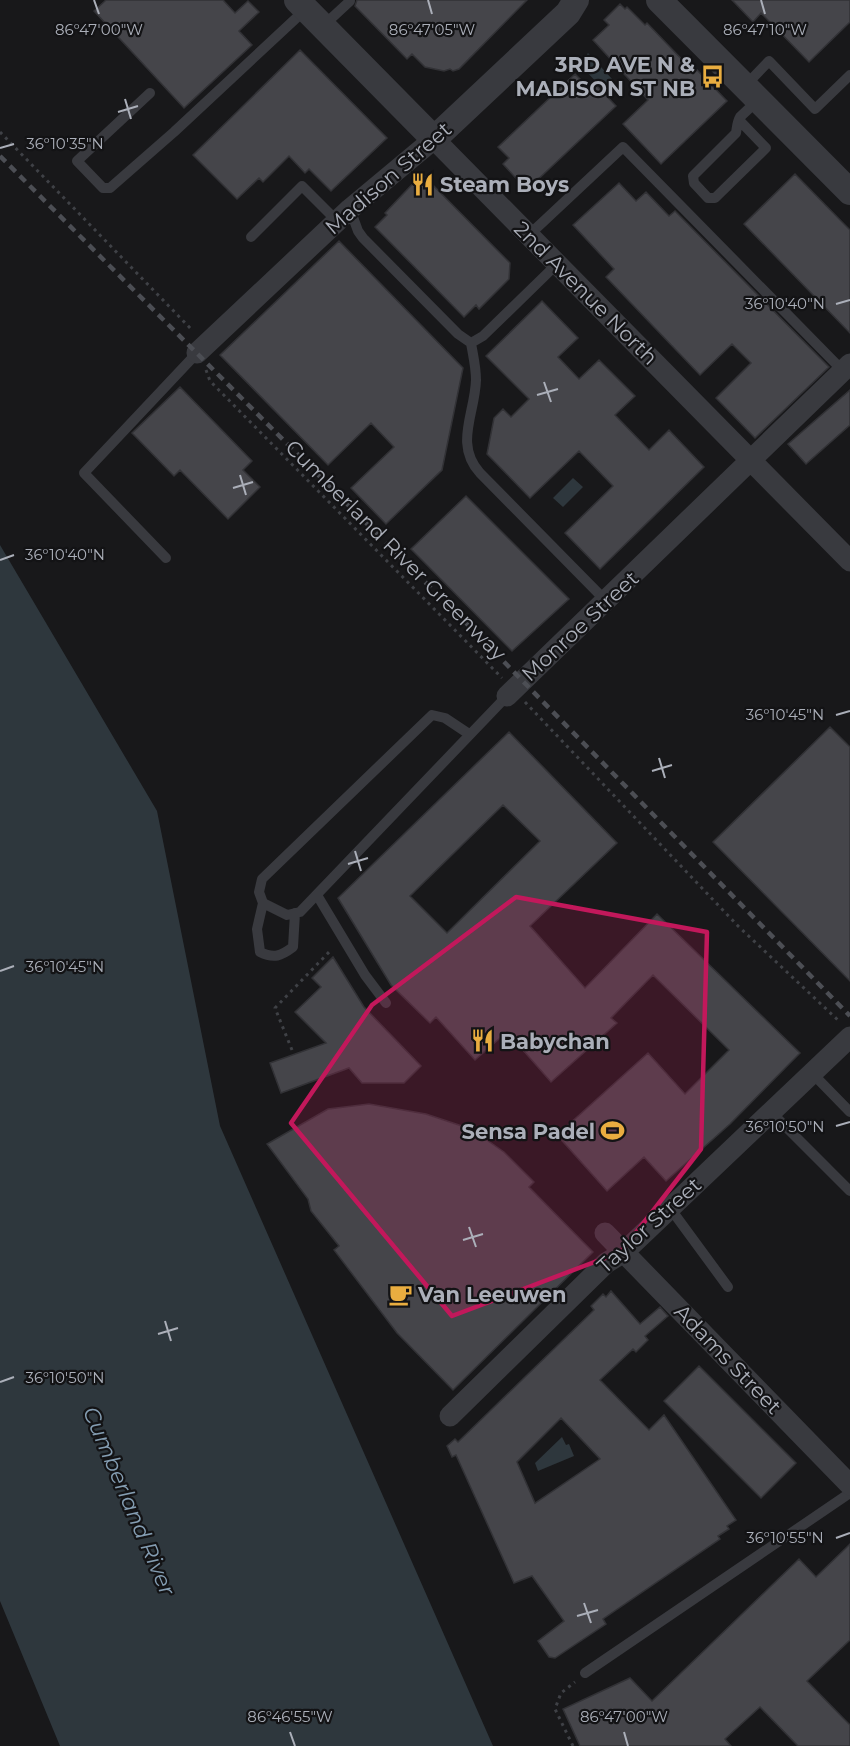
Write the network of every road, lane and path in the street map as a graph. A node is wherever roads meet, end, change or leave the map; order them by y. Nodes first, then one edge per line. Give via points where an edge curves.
1 (576, 0) edge
2 (659, 0) edge
3 (350, 2) dead end
4 (309, 12) edge
5 (850, 75) edge
6 (150, 93) dead end
7 (752, 93) junction
8 (739, 120) junction
9 (0, 132) edge
10 (434, 139) junction
11 (850, 192) edge
12 (344, 215) junction
13 (529, 235) junction
14 (251, 237) dead end
15 (557, 264) junction
16 (471, 342) junction
17 (202, 349) junction
18 (848, 371) edge
19 (751, 460) junction
20 (166, 558) dead end
21 (850, 561) edge
22 (607, 602) junction
23 (510, 693) junction
24 (470, 734) junction
25 (317, 895) junction
26 (263, 903) junction
27 (295, 914) junction
28 (332, 949) dead end
29 (386, 1003) dead end
30 (846, 1030) edge
31 (292, 1050) dead end
32 (812, 1073) junction
33 (771, 1112) junction
34 (850, 1112) edge
35 (850, 1191) edge
36 (670, 1208) junction
37 (605, 1233) dead end
38 (624, 1252) junction
39 (728, 1287) dead end
40 (450, 1416) dead end
41 (850, 1485) edge
42 (850, 1493) edge
43 (585, 1673) joint
44 (573, 1746) edge

1 - 10 street, Madison Street
2 - 7 street
3 - 4 lane
4 - 6 lane via 110,188 103,188 76,161
4 - 10 street, 2nd Avenue North
5 - 7 lane via 815,109 769,61
7 - 8 lane
7 - 11 street
8 - 8 lane via 736,133 693,176 694,183 708,198 716,198 766,148
9 - 17 path
10 - 12 street, Madison Street
10 - 13 street, 2nd Avenue North
12 - 14 lane via 302,186
12 - 16 lane via 458,334
12 - 17 street, Madison Street
13 - 15 street, 2nd Avenue North
13 - 18 lane via 623,147
15 - 16 lane via 483,336
15 - 19 street, 2nd Avenue North
16 - 22 lane via 476,380 465,444 473,465
17 - 20 lane via 84,473
17 - 23 path, Cumberland River Greenway via 213,353 205,372 210,381
18 - 19 street, Monroe Street
19 - 21 street, 2nd Avenue North
19 - 22 street, Monroe Street
22 - 23 street, Monroe Street
23 - 24 lane, Monroe Street
23 - 30 path, Cumberland River Greenway via 738,926
24 - 25 lane, Monroe Street
24 - 26 lane via 445,718 432,715 262,879 259,892
25 - 27 lane, Monroe Street
25 - 29 lane via 364,975
26 - 27 lane via 287,915
26 - 27 lane via 258,941 260,952 271,957 293,947
28 - 31 path via 274,1008
30 - 32 street, Taylor Street
32 - 33 street, Taylor Street
32 - 34 lane
33 - 35 lane
33 - 36 street, Taylor Street
36 - 38 street, Taylor Street
36 - 39 lane
37 - 38 street, Adams Street
38 - 40 street, Taylor Street via 606,1263
38 - 41 street, Adams Street
42 - 43 lane
43 - 44 path via 561,1693 555,1709

